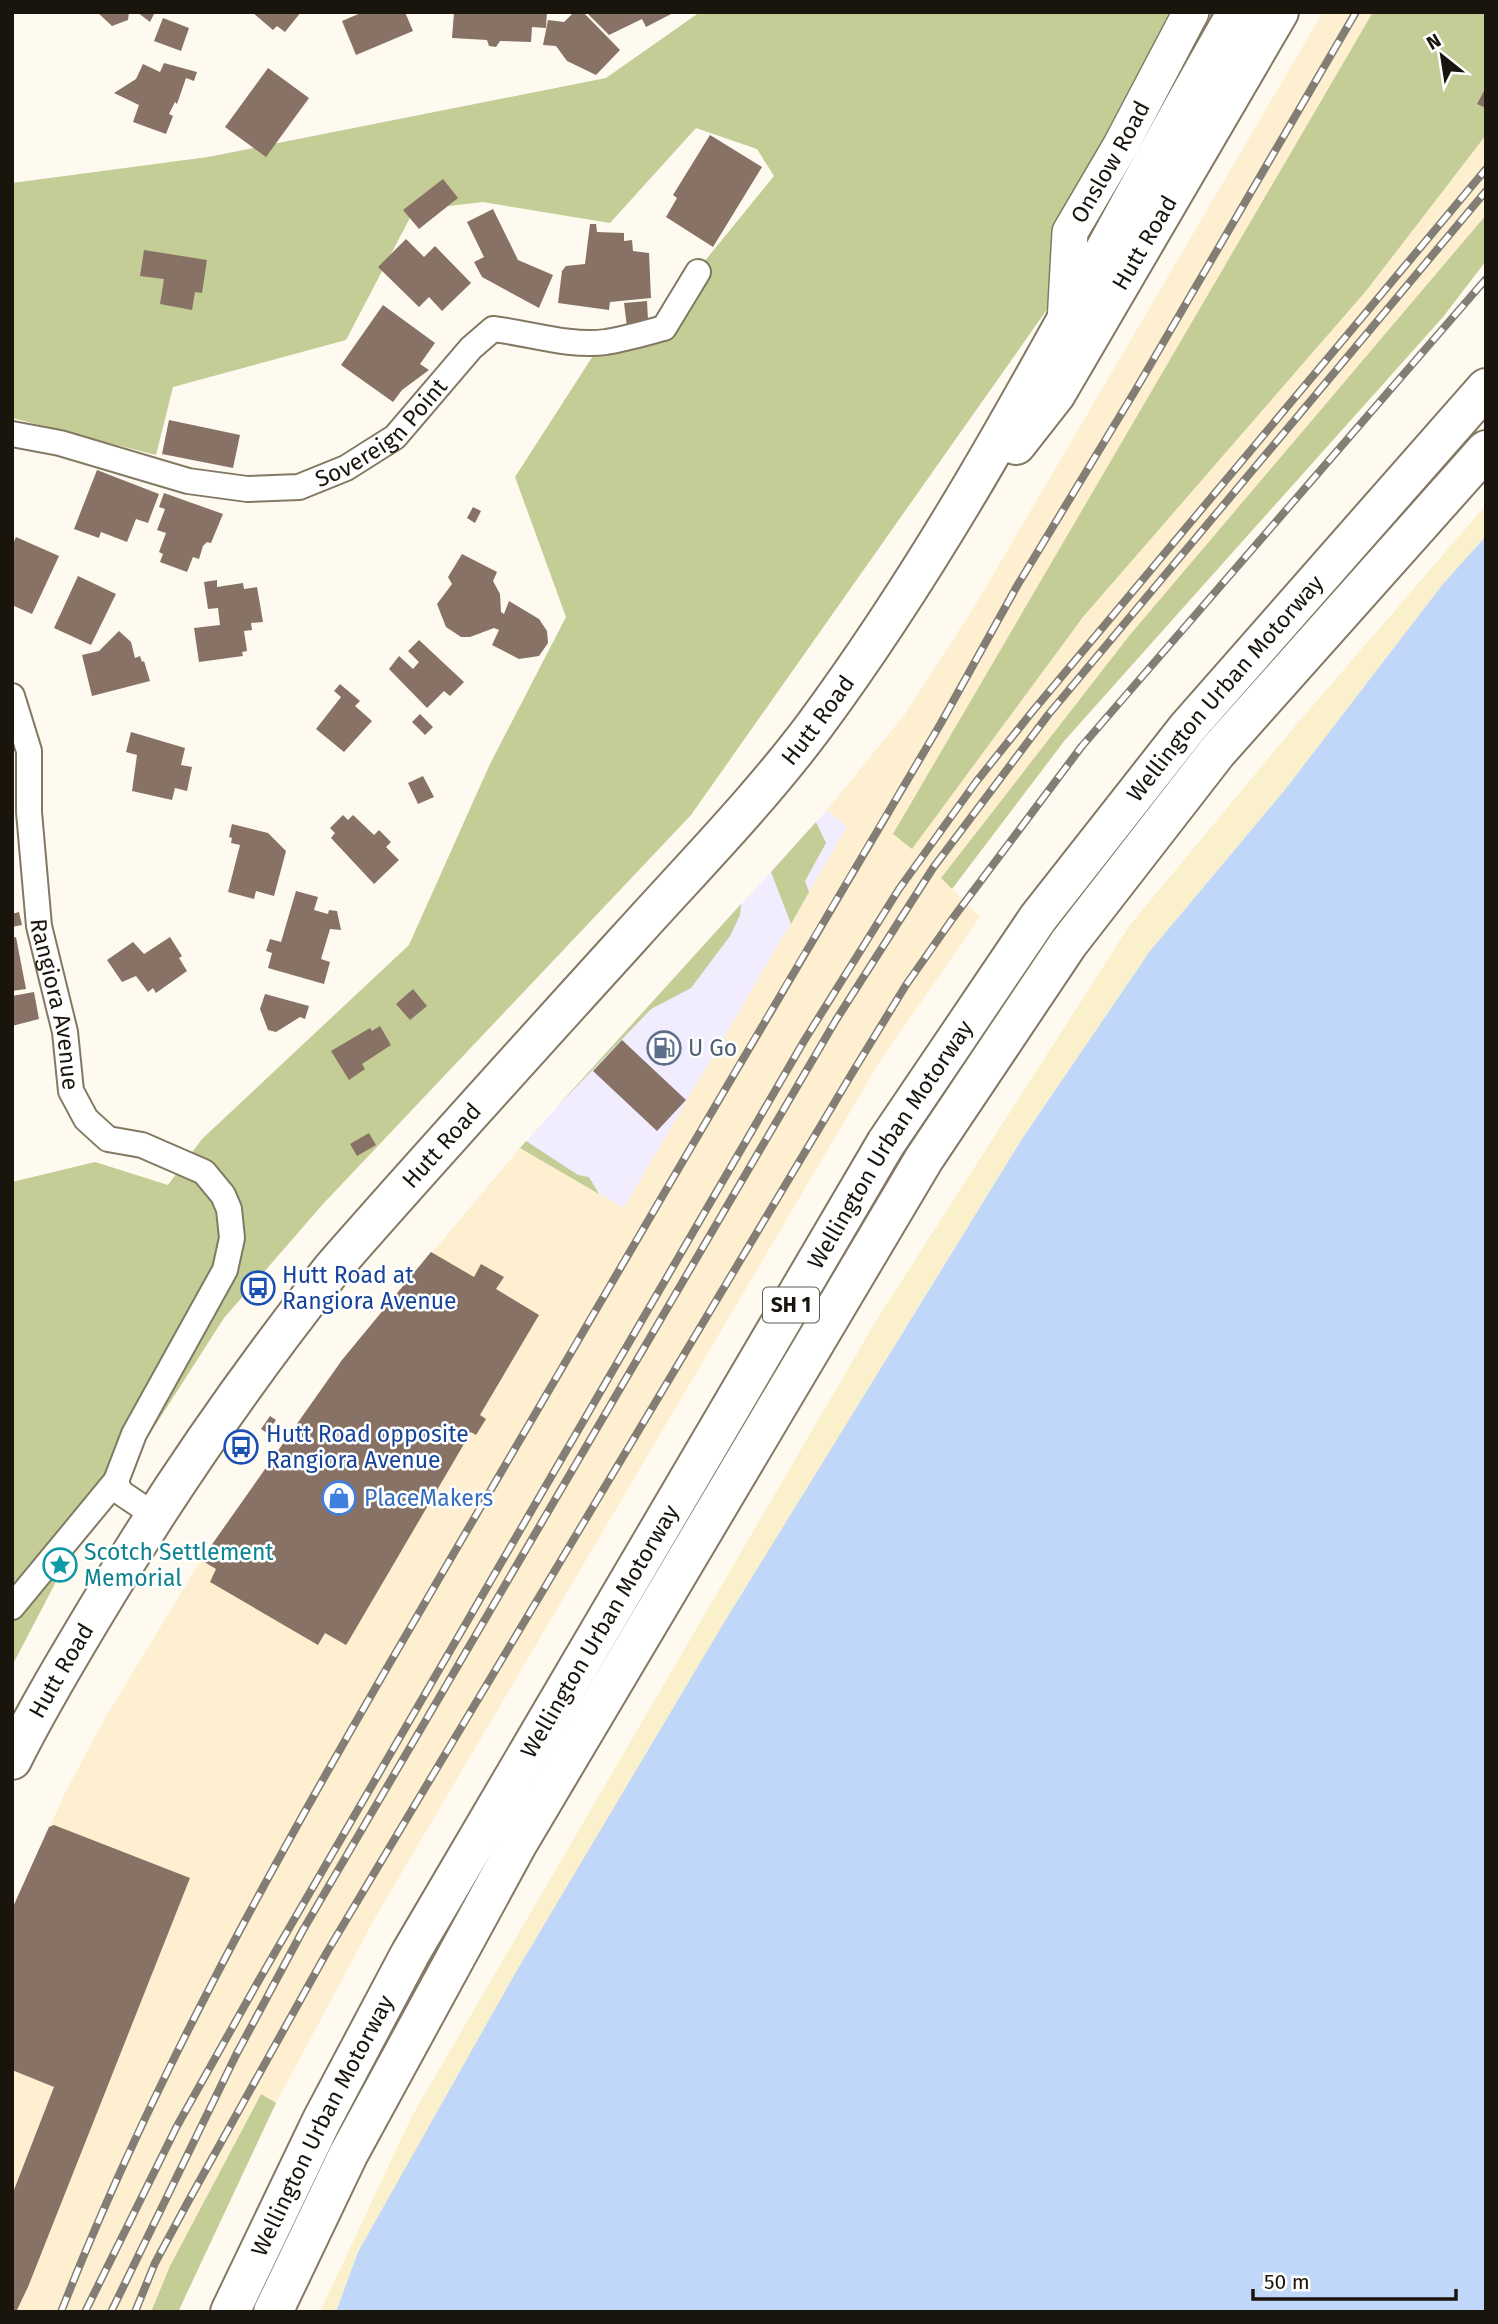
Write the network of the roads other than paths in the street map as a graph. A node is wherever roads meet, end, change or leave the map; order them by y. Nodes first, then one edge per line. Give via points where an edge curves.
1 (1191, 12) edge
2 (1237, 12) edge
3 (1279, 12) edge
4 (1174, 194) junction
5 (698, 272) dead end
6 (1065, 323) junction
7 (1486, 388) edge
8 (12, 434) edge
9 (1486, 450) edge
10 (922, 565) junction
11 (12, 696) edge
12 (116, 1481) junction
13 (154, 1516) junction
14 (12, 1607) edge
15 (12, 1760) edge
16 (230, 2312) edge
17 (274, 2312) edge

1 - 6 main road, Onslow Road via 1070,232
2 - 6 main road, Hutt Road
3 - 4 main road, Hutt Road
4 - 6 main road
4 - 10 main road, Hutt Road via 1056,394
5 - 8 street, Sovereign Point via 664,328 604,343 493,329 471,348 395,437 346,468 299,487 247,489 188,481 60,443
6 - 10 main road, Hutt Road
7 - 16 main road, Wellington Urban Motorway / SH 1 via 1188,727 1038,918 887,1143 410,1954 322,2120
9 - 17 main road, Wellington Urban Motorway / SH 1 via 1217,752 1068,944 924,1159 518,1843 348,2155
10 - 13 main road, Hutt Road via 814,726 332,1269 250,1374
11 - 12 street, Rangiora Avenue via 29,751 39,926 65,1032 71,1091 86,1119 108,1139 142,1145 204,1172 229,1209 232,1238 225,1270 134,1434
12 - 13 street via 120,1492
12 - 14 street, Rangiora Avenue
13 - 15 main road, Hutt Road via 62,1667

